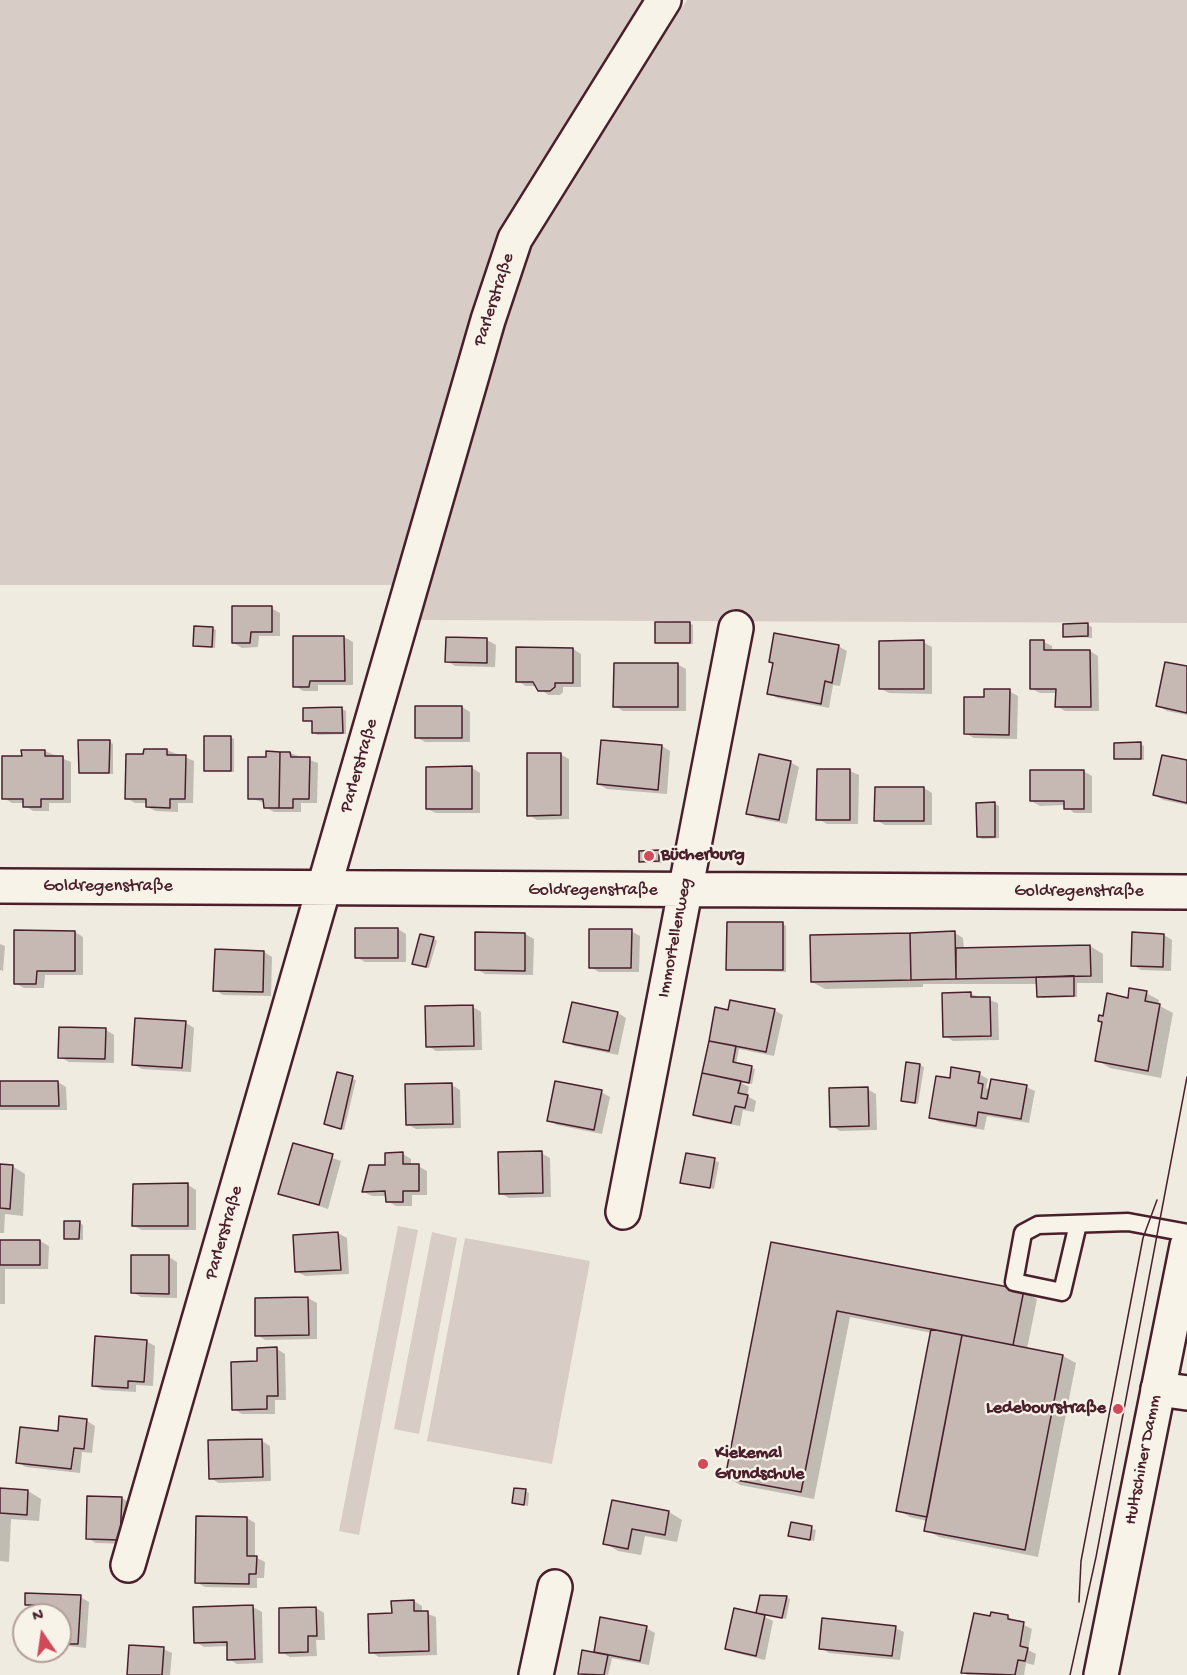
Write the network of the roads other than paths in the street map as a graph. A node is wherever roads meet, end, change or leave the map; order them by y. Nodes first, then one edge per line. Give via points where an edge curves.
1 (664, 0) edge
2 (736, 628) dead end
3 (0, 886) edge
4 (325, 888) junction
5 (686, 891) junction
6 (1187, 892) edge
7 (623, 1212) dead end
8 (1078, 1224) junction
9 (1187, 1233) edge
10 (1187, 1246) edge
11 (1172, 1391) edge
12 (128, 1565) dead end
13 (555, 1587) dead end
14 (536, 1675) edge
15 (1101, 1675) edge

1 - 4 street, Parlerstraße via 515,239 488,320
2 - 5 street, Immortellenweg
3 - 4 street, Goldregenstraße
4 - 5 street, Goldregenstraße
4 - 12 street, Parlerstraße
5 - 6 street, Goldregenstraße
5 - 7 street, Immortellenweg
8 - 8 lane via 1062,1292 1014,1282 1023,1233 1038,1225
8 - 9 lane via 1128,1222
10 - 11 street, Hultschiner Damm
11 - 15 street, Hultschiner Damm
13 - 14 street

